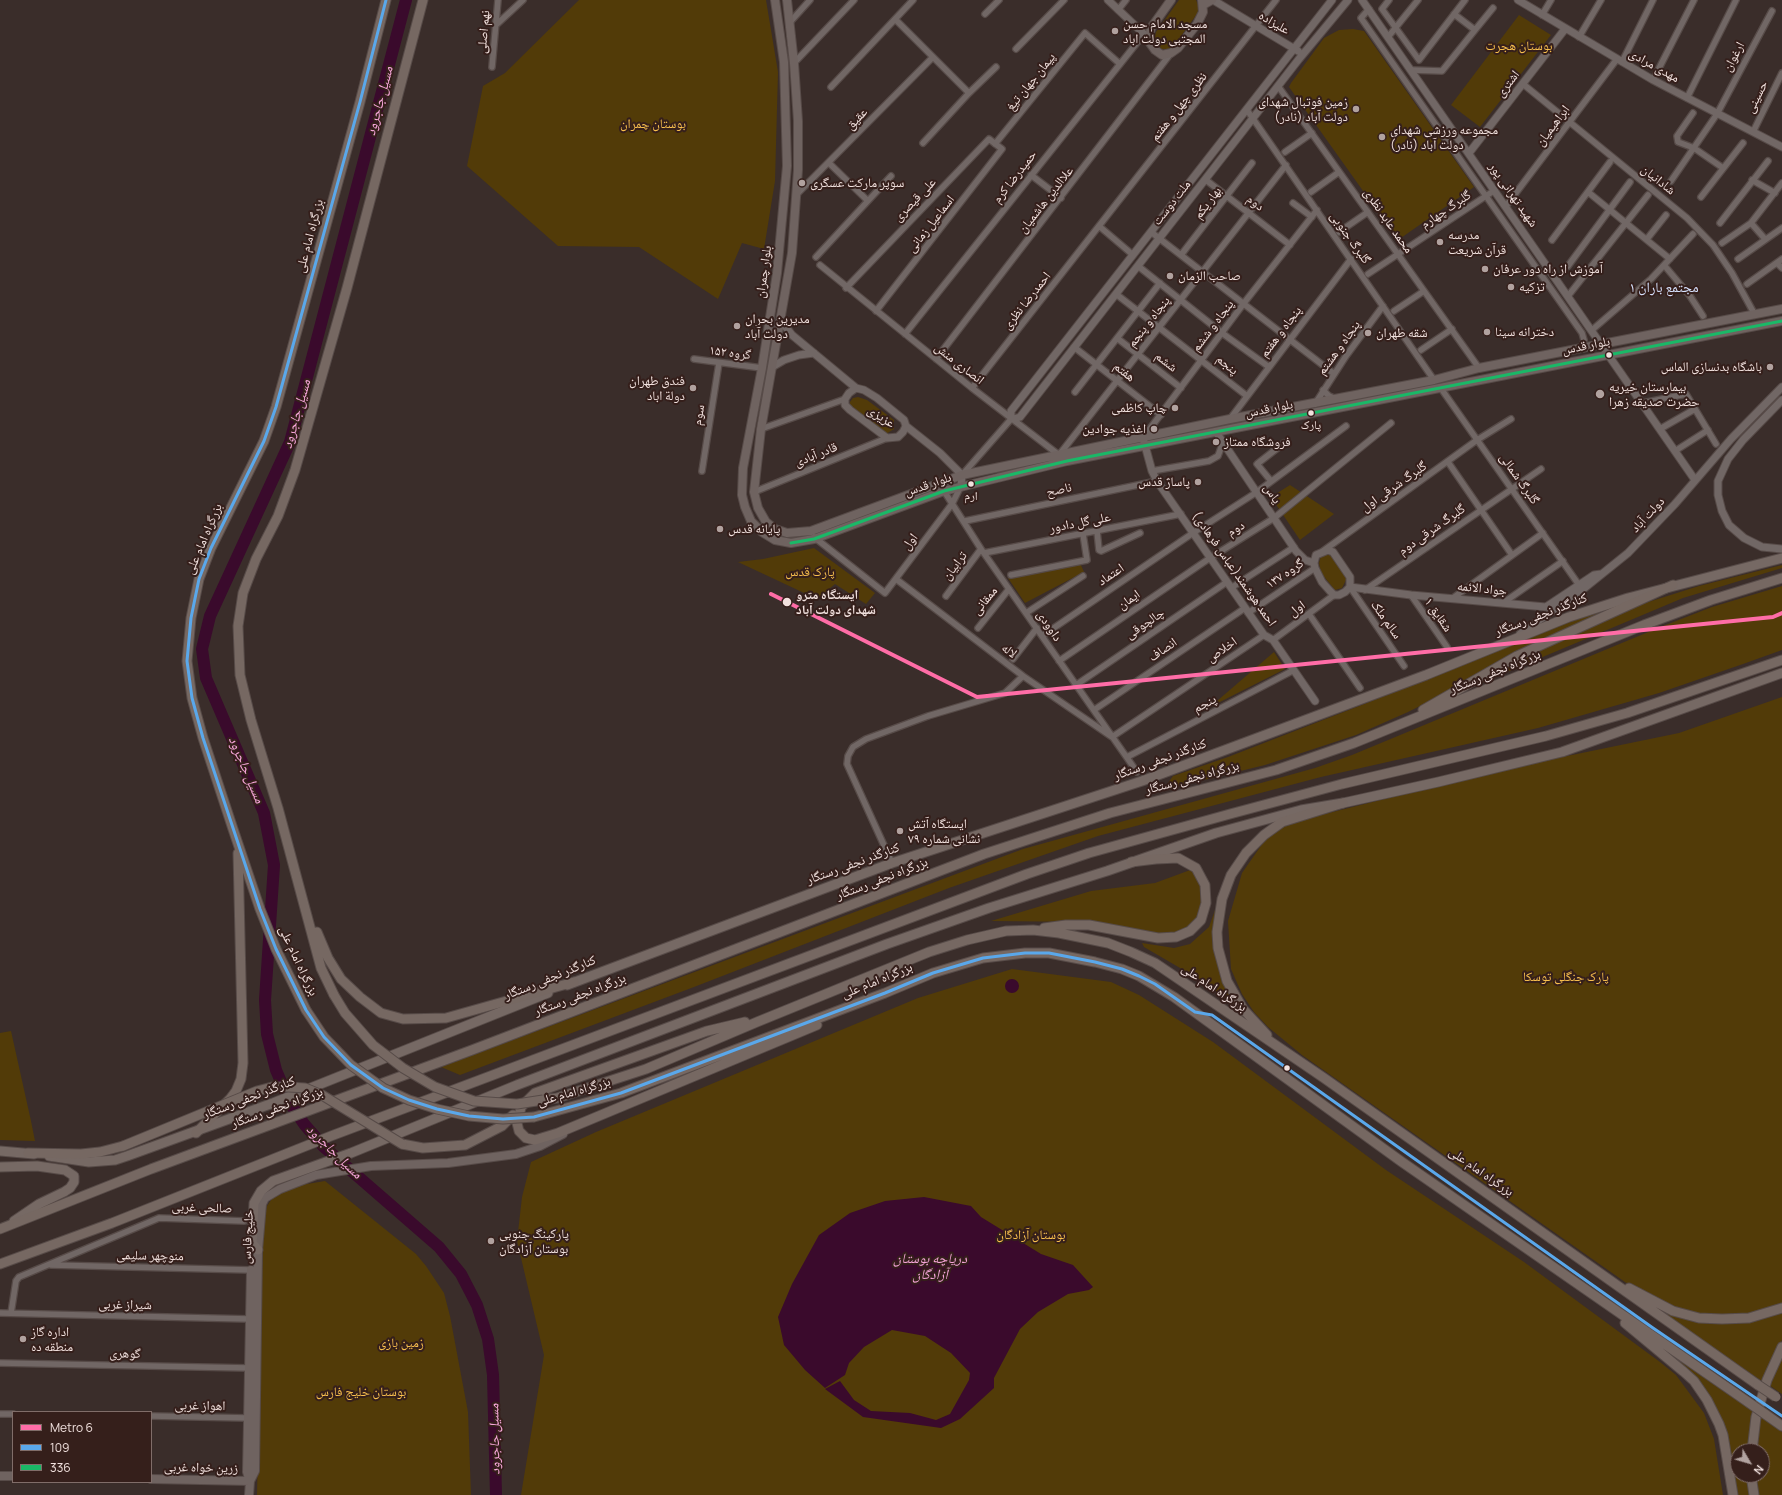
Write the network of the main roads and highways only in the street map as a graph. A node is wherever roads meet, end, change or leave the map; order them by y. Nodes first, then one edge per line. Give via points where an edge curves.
1 (386, 0) edge
2 (423, 0) edge
3 (775, 0) edge
4 (787, 0) edge
5 (1171, 0) edge
6 (1212, 0) edge
7 (1202, 3) edge
8 (1782, 309) edge
9 (1782, 321) edge
10 (1434, 380) junction
11 (1440, 387) junction
12 (1144, 442) junction
13 (796, 533) joint
14 (791, 544) joint
15 (1782, 558) edge
16 (1782, 578) edge
17 (1673, 585) junction
18 (1782, 660) edge
19 (1782, 673) edge
20 (1397, 726) junction
21 (1343, 803) junction
22 (238, 844) junction
23 (1131, 862) junction
24 (306, 908) junction
25 (1033, 930) junction
26 (574, 982) junction
27 (885, 993) junction
28 (775, 1014) junction
29 (1274, 1044) junction
30 (521, 1107) junction
31 (598, 1116) junction
32 (196, 1132) junction
33 (0, 1151) edge
34 (28, 1153) junction
35 (0, 1167) edge
36 (3, 1228) edge
37 (258, 1250) junction
38 (0, 1264) edge
39 (251, 1270) road end
40 (1607, 1277) junction
41 (1594, 1295) junction
42 (1782, 1308) edge
43 (1782, 1347) edge
44 (1779, 1399) edge
45 (1782, 1426) edge
46 (1753, 1443) edge
47 (0, 1476) edge
48 (12, 1476) edge
49 (152, 1479) edge
50 (250, 1481) junction
51 (1752, 1483) edge
52 (249, 1495) edge
53 (1733, 1495) edge
54 (1754, 1495) edge

1 - 22 highway, بزرگراه امام علی via 276,407 264,441 211,548 199,579 191,618 187,660 192,698
2 - 24 highway, بزرگراه امام علی via 347,288 295,470 278,516 256,559 243,593 238,626 240,675
3 - 14 main road, بلوار چمران via 784,62 787,166 779,259 743,468 742,494 752,521 762,532 775,540
4 - 13 main road, بلوار چمران via 798,121 796,195 792,253 761,429 754,492 758,508 766,522 775,529
5 - 7 main road via 1146,36 1155,50 1162,55 1178,48 1197,24 1203,12
6 - 7 main road
8 - 10 main road, بلوار قدس via 1479,368
9 - 11 main road, بلوار قدس
10 - 11 main road
10 - 12 main road, بلوار قدس via 1230,420
11 - 12 main road, بلوار قدس via 1216,432
12 - 13 main road, بلوار قدس via 1059,455 962,475 811,531
12 - 14 main road, بلوار قدس via 944,491 814,539
15 - 17 main road, کنارگذر نجفی رستگار
16 - 20 highway, بزرگراه نجفی رستگار via 1711,600 1644,625
17 - 20 highway via 1517,656
17 - 26 main road, کنارگذر نجفی رستگار via 1569,617 1330,711 1142,780 892,863
18 - 38 highway via 1627,713 1546,736 1342,784 1089,853 331,1136 112,1223
19 - 21 main road via 1562,752
20 - 36 highway, بزرگراه نجفی رستگار via 1276,770 1110,813 984,854
21 - 23 main road via 1301,810 1216,833
21 - 29 highway via 1282,822 1264,835 1246,853 1231,876 1222,899 1217,932 1218,948 1227,981 1243,1009
22 - 27 highway, بزرگراه امام علی, bridge via 276,950 306,1010 324,1037 351,1065 383,1088 437,1109 469,1116 503,1119 534,1117 621,1093
22 - 32 highway via 243,1063 241,1079 230,1099
23 - 25 highway via 1178,858 1196,868 1205,885 1206,903 1201,920 1190,931 1176,938 1158,938 1089,925 1066,924
23 - 37 main road via 887,944 273,1181 261,1191 254,1204 252,1243
24 - 26 highway via 328,958 342,979 381,1013 403,1019 446,1018
24 - 28 highway, بزرگراه امام علی, bridge via 322,968 345,1013 373,1045 403,1068 435,1087 474,1101 517,1104 557,1098 646,1069
25 - 28 highway, بزرگراه امام علی via 1006,931 929,952
25 - 29 highway, بزرگراه امام علی via 1108,943 1155,963
26 - 32 main road, کنارگذر نجفی رستگار via 273,1104
27 - 31 highway via 823,1022
27 - 41 highway, بزرگراه امام علی via 933,973 983,958 1004,955 1048,954 1122,969 1155,984 1402,1162
28 - 30 highway via 707,1031 558,1084 534,1093
29 - 40 highway, بزرگراه امام علی
30 - 31 highway via 517,1123 519,1132 526,1138 535,1140
30 - 34 highway, bridge via 502,1126 465,1145 422,1148 402,1144 322,1095 305,1088 272,1087 123,1146 81,1154
31 - 37 main road, خلیج فارس via 540,1146 516,1154 448,1163 366,1167 316,1175 280,1189 265,1198 262,1204
32 - 34 main road, کنارگذر نجفی رستگار via 103,1162
33 - 34 main road, کنارگذر نجفی رستگار
35 - 36 main road via 37,1166 65,1170 74,1176 70,1188 39,1204
37 - 50 main road, خلیج فارس via 255,1471
39 - 50 main road, خلیج فارس via 247,1472
40 - 42 highway via 1673,1311 1699,1318 1749,1318
40 - 44 highway, بزرگراه امام علی, bridge
41 - 45 highway, بزرگراه امام علی, bridge
41 - 53 highway via 1684,1372 1701,1390 1714,1412 1723,1435
43 - 46 highway via 1767,1380 1756,1417
47 - 48 main road
49 - 50 main road, زرین خواه غربی
50 - 52 main road, خلیج فارس
51 - 54 highway

